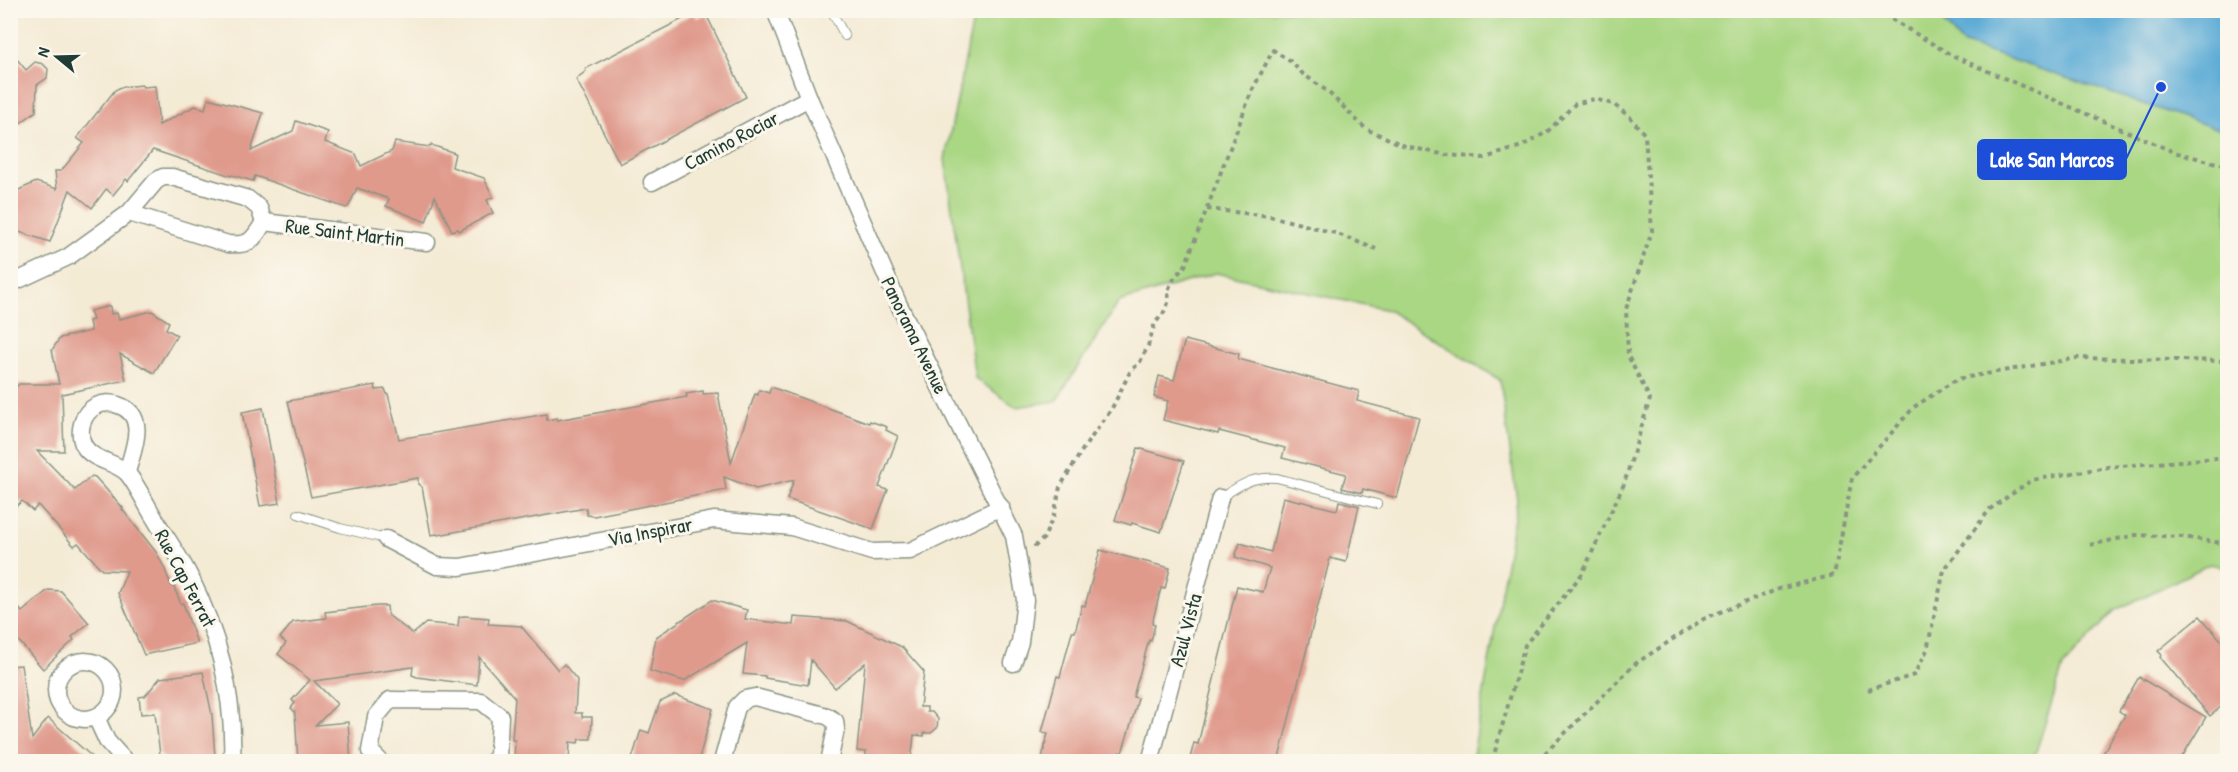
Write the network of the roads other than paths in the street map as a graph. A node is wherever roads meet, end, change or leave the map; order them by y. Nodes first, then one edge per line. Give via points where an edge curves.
1 (776, 10) edge
2 (831, 10) edge
3 (845, 36) dead end
4 (809, 98) junction
5 (652, 182) dead end
6 (129, 213) junction
7 (264, 222) junction
8 (427, 242) dead end
9 (10, 284) edge
10 (127, 472) dead end
11 (1220, 498) joint
12 (1377, 504) dead end
13 (1001, 507) junction
14 (298, 514) dead end
15 (386, 539) joint
16 (1013, 663) dead end
17 (96, 717) dead end
18 (126, 762) edge
19 (232, 762) edge
20 (381, 762) edge
21 (492, 762) edge
22 (722, 762) edge
23 (829, 762) edge
24 (1150, 762) edge

1 - 4 street, Panorama Avenue
2 - 3 lane
4 - 5 street, Camino Rociar
4 - 13 street, Panorama Avenue via 898,303
6 - 7 street, Rue Saint Martin via 242,245 255,238
6 - 7 street, Rue Saint Martin via 156,181 172,177 248,199 260,208
6 - 9 street, Rue Saint Martin via 68,257
7 - 8 street, Rue Saint Martin
10 - 19 street, Rue Cap Ferrat via 189,576 215,633 229,687
11 - 12 lane via 1250,479 1264,477
11 - 24 street, Azul Vista
13 - 15 street, Via Inspirar via 910,551 872,552 792,527 714,520 460,567 436,566
13 - 16 street, Panorama Avenue via 1014,536 1025,600
14 - 15 lane, Via Inspirar
17 - 18 street via 107,741
20 - 21 street via 370,751 376,717 390,700 412,700 481,701 500,716 498,757
22 - 23 street via 737,707 745,699 755,697 836,721

